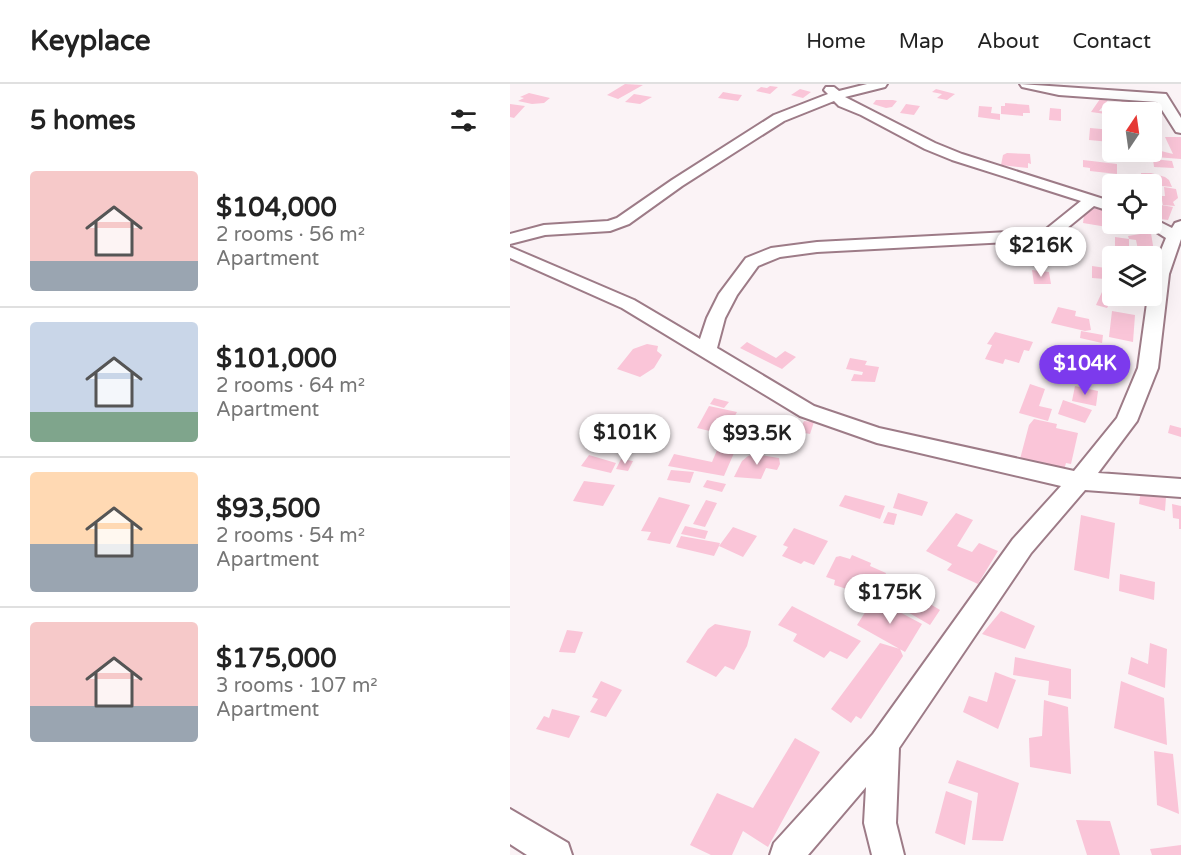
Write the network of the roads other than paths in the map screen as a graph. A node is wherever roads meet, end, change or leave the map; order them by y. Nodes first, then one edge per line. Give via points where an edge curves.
1 (881, 84) edge
2 (1026, 84) edge
3 (1161, 84) edge
4 (1055, 87) edge
5 (830, 90) edge
6 (1170, 109) junction
7 (1181, 129) edge
8 (1093, 199) junction
9 (1102, 203) edge
10 (1162, 226) edge
11 (1178, 231) edge
12 (510, 239) edge
13 (510, 252) edge
14 (707, 349) junction
15 (1079, 482) junction
16 (1181, 488) edge
17 (884, 744) junction
18 (510, 825) edge
19 (556, 855) edge
20 (786, 855) edge
21 (888, 855) edge

1 - 5 street
2 - 4 street
3 - 6 street via 1161,96
4 - 6 street via 1074,94 1095,92 1161,99
5 - 8 street via 844,103 930,146
5 - 12 street via 779,118 623,221 544,230
6 - 7 street
8 - 9 street
8 - 14 street via 1049,235 777,252 752,262 728,294
10 - 11 street
11 - 15 street via 1160,274 1148,368 1126,421
13 - 14 street via 628,304
14 - 15 street via 807,411 877,435
15 - 16 street
15 - 17 street via 1022,546
17 - 20 street
17 - 21 street via 880,823
18 - 19 street

